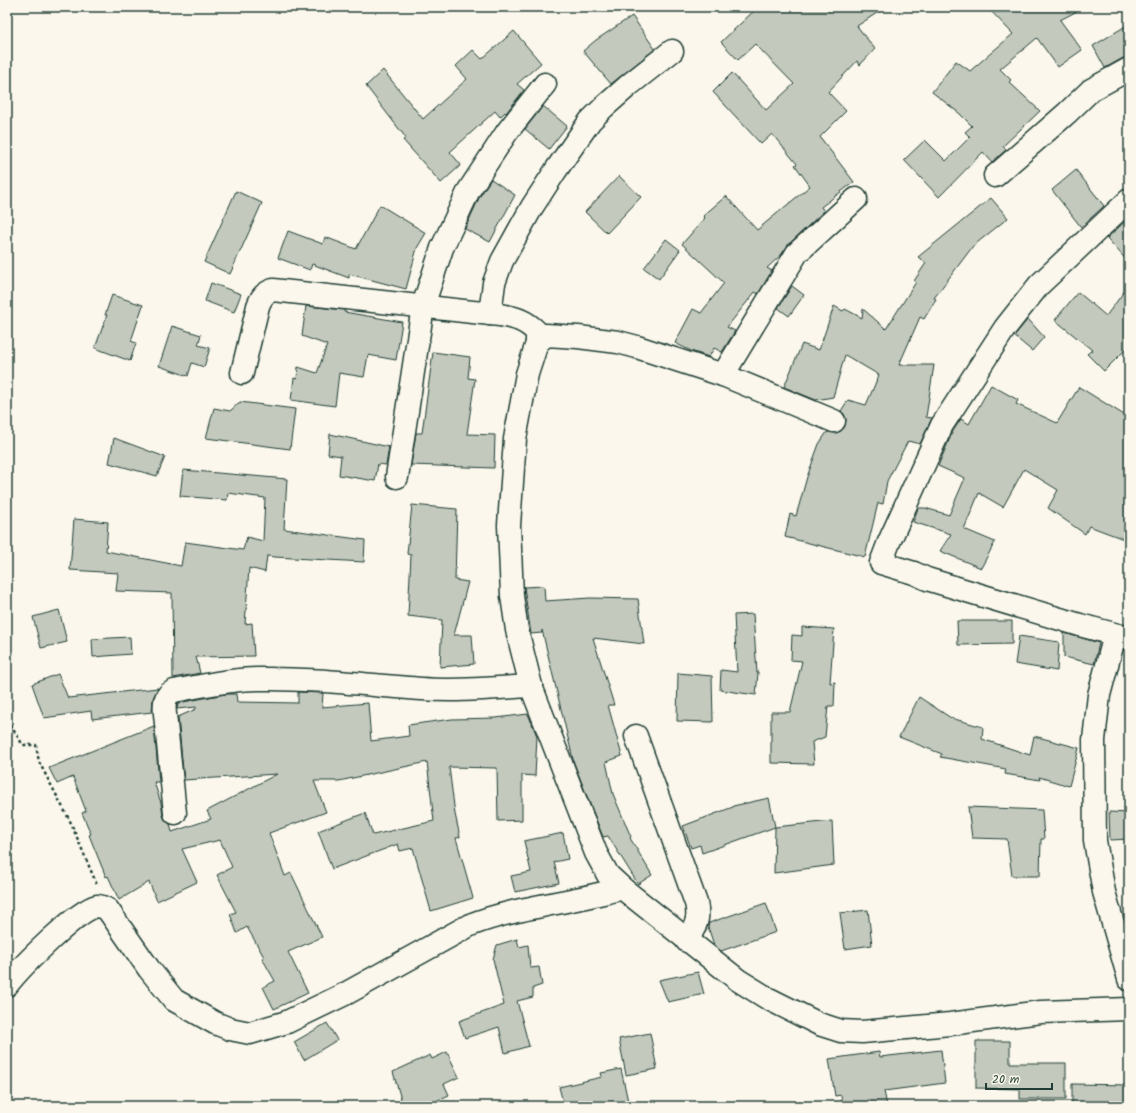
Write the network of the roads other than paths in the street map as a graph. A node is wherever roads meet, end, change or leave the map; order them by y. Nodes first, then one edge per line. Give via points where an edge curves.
1 (672, 51) dead end
2 (1129, 69) edge
3 (545, 84) dead end
4 (995, 176) dead end
5 (856, 200) dead end
6 (1129, 200) edge
7 (423, 306) junction
8 (490, 314) junction
9 (537, 342) junction
10 (242, 373) dead end
11 (723, 374) junction
12 (834, 421) dead end
13 (397, 477) dead end
14 (1122, 636) edge
15 (531, 686) junction
16 (636, 736) dead end
17 (175, 813) dead end
18 (622, 888) junction
19 (687, 941) junction
20 (11, 974) edge
21 (1129, 979) edge
22 (1129, 1009) edge

1 - 8 street via 604,107 590,121 571,148 532,207 502,261 494,283
2 - 4 street via 1091,90
3 - 7 street via 507,132 469,190 442,248
5 - 11 street via 797,253
6 - 14 street via 1039,285 1005,328 942,425 881,563
7 - 8 street
7 - 10 street via 273,290 261,297
7 - 13 street
8 - 9 street via 520,319 537,332
9 - 11 street via 546,335 578,336 618,342
9 - 15 street via 527,374 515,439 509,525 512,596
11 - 12 street
14 - 21 street via 1099,695 1094,740 1094,841 1104,892
15 - 17 street via 423,690 332,681 257,678 174,691 167,697 164,714
15 - 18 street via 596,853 608,875
16 - 19 street via 699,913 697,923
18 - 19 street
18 - 20 street via 596,896 527,908 488,918 470,925 347,993 287,1022 250,1032 230,1029 215,1023 174,1000 108,910 98,906 77,918
19 - 22 street via 738,980 767,998 819,1024 841,1031 862,1032 950,1024 1041,1012

